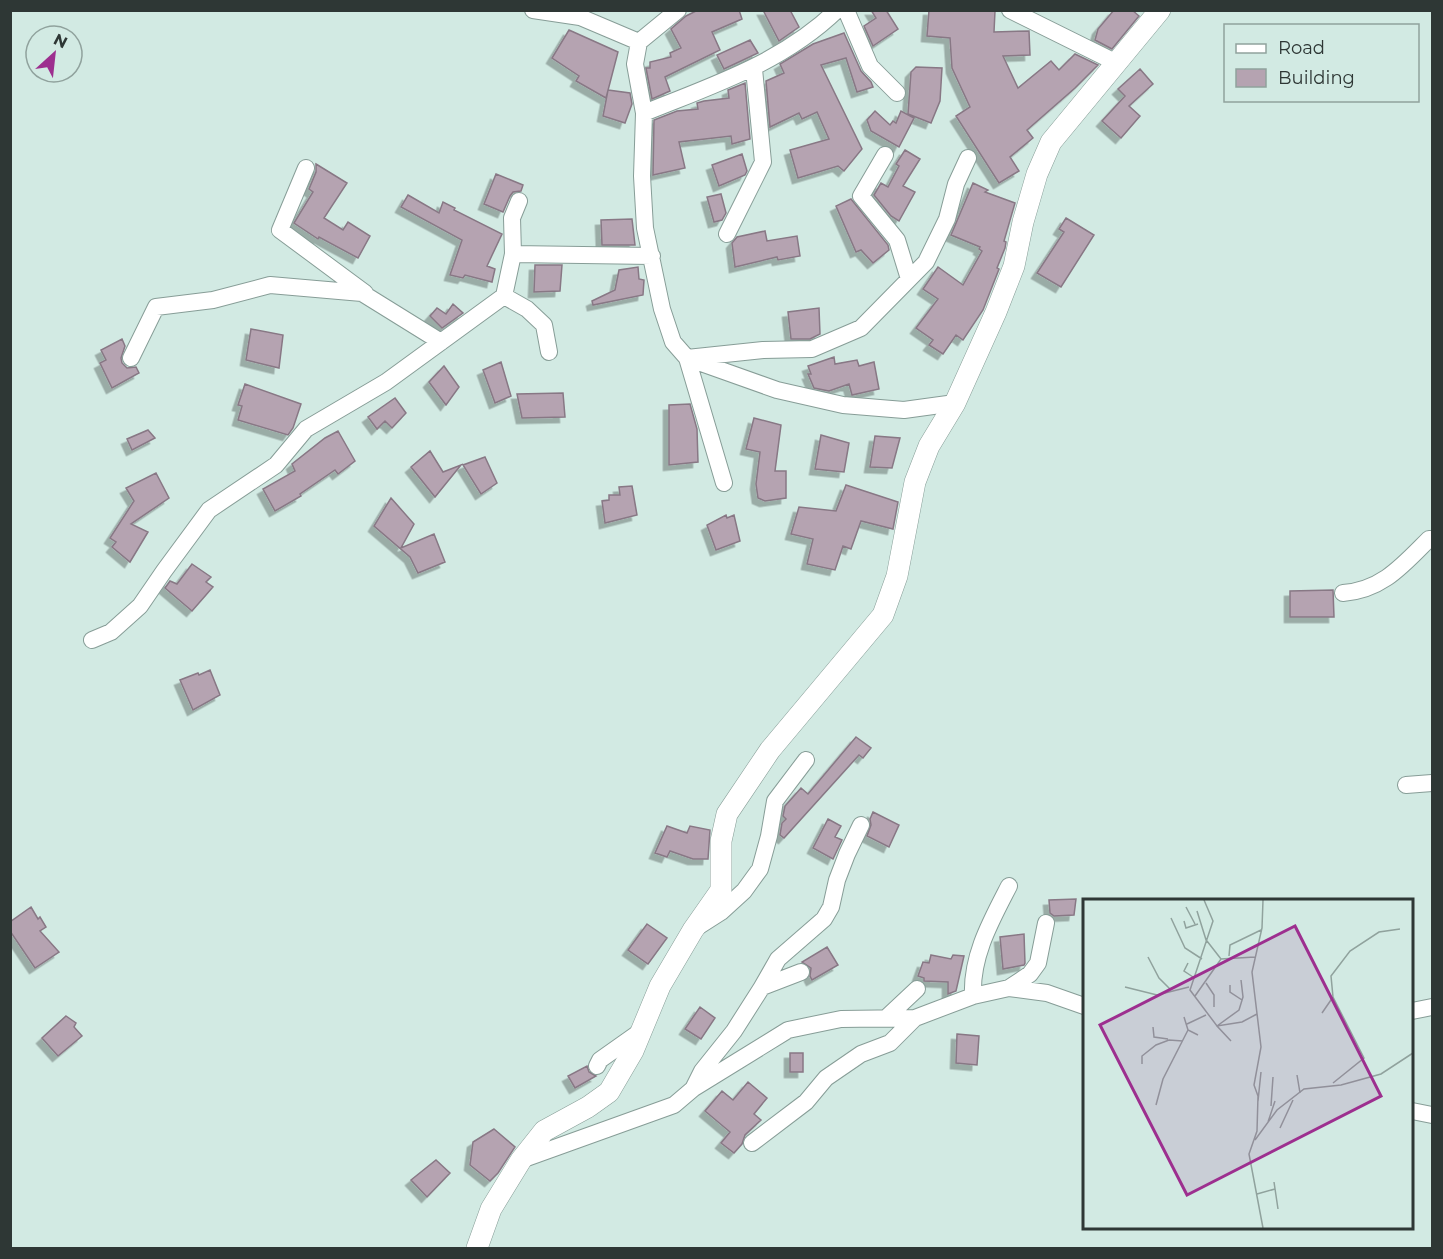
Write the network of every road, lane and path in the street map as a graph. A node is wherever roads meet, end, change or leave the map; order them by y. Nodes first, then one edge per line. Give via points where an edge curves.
1 (533, 10) edge
2 (678, 10) edge
3 (837, 10) edge
4 (846, 10) edge
5 (1010, 10) edge
6 (1160, 10) edge
7 (639, 42) junction
8 (1117, 63) junction
9 (754, 69) junction
10 (897, 93) dead end
11 (644, 113) junction
12 (885, 155) dead end
13 (968, 158) dead end
14 (306, 168) dead end
15 (519, 201) dead end
16 (727, 234) dead end
17 (513, 254) junction
18 (652, 256) junction
19 (909, 279) junction
20 (504, 296) junction
21 (373, 300) junction
22 (441, 342) junction
23 (549, 352) dead end
24 (131, 358) dead end
25 (687, 358) junction
26 (955, 403) junction
27 (724, 483) dead end
28 (1432, 539) edge
29 (1343, 593) dead end
30 (92, 640) dead end
31 (806, 760) dead end
32 (1432, 783) edge
33 (1406, 785) dead end
34 (861, 825) dead end
35 (1009, 886) dead end
36 (1046, 923) dead end
37 (693, 930) junction
38 (801, 972) dead end
39 (762, 987) junction
40 (1009, 988) junction
41 (917, 989) dead end
42 (973, 996) junction
43 (1083, 1006) edge
44 (1432, 1007) edge
45 (1413, 1011) edge
46 (886, 1018) junction
47 (915, 1018) junction
48 (642, 1031) junction
49 (597, 1066) dead end
50 (694, 1088) junction
51 (1413, 1111) edge
52 (1432, 1115) edge
53 (752, 1143) dead end
54 (521, 1160) junction
55 (477, 1248) edge

1 - 7 street via 580,17
2 - 7 street
3 - 9 street via 816,31
4 - 10 street via 870,66
5 - 8 street
6 - 8 main road
7 - 11 street via 635,64
8 - 26 main road via 1051,142 1037,174 1014,266
9 - 11 street
9 - 16 street via 763,162
11 - 18 street via 642,176 645,228
12 - 19 street via 861,196 897,240
13 - 19 street via 937,240 926,262
14 - 21 street via 280,230
15 - 17 street via 512,218
17 - 18 street
17 - 20 street
18 - 25 street via 673,342
19 - 25 street via 861,328 812,349
20 - 22 street
20 - 23 street via 544,325
21 - 22 street
21 - 24 street via 362,292 270,285 213,300 156,307
22 - 30 street via 386,382 306,429 276,465 209,510 140,606 111,632
25 - 26 street via 777,390 843,405 904,410
25 - 27 street
26 - 37 main road via 929,446 915,482 897,576 883,615 770,750 727,814 721,841 721,890
28 - 29 street via 1394,575 1360,592
31 - 37 street via 775,801 760,869 722,912
32 - 33 street
34 - 39 street via 824,919 778,959
35 - 42 street via 976,958
36 - 40 street via 1038,963 1030,974
37 - 48 main road via 660,986
38 - 39 street
39 - 50 street
40 - 42 street
40 - 43 street via 1047,993
41 - 46 street
42 - 47 street
44 - 45 street
46 - 47 street
46 - 50 street via 841,1019 788,1030
47 - 53 street via 890,1043 861,1054 826,1078 806,1102
48 - 49 street
48 - 54 main road via 609,1092 544,1131
50 - 54 street via 674,1105
51 - 52 street
54 - 55 main road via 491,1209

